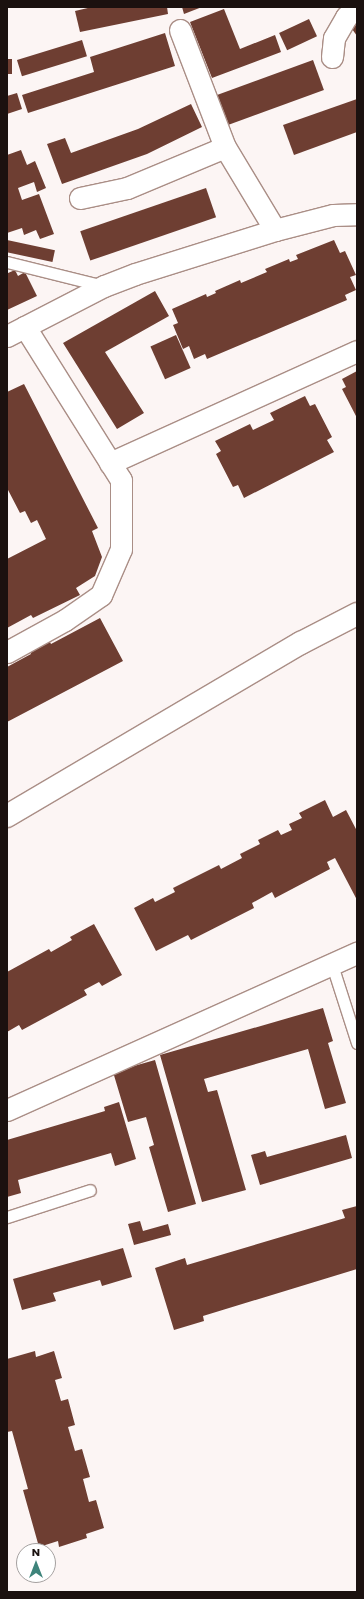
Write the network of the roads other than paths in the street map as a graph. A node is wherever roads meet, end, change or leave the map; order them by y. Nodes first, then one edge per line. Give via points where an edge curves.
1 (356, 7) edge
2 (180, 30) dead end
3 (332, 58) dead end
4 (225, 147) junction
5 (80, 198) dead end
6 (357, 214) edge
7 (275, 230) junction
8 (7, 262) edge
9 (104, 286) junction
10 (16, 331) edge
11 (357, 351) edge
12 (110, 463) junction
13 (357, 614) edge
14 (7, 652) edge
15 (7, 816) edge
16 (357, 953) edge
17 (332, 965) junction
18 (357, 1042) edge
19 (7, 1110) edge
20 (90, 1190) dead end
21 (7, 1217) edge

1 - 3 street via 346,17 334,38
2 - 4 street
4 - 5 street via 127,188
4 - 7 street
6 - 7 street via 334,215
7 - 9 street
8 - 9 lane
9 - 10 street
10 - 12 street
11 - 12 street
12 - 14 street via 120,480 122,549 101,594 65,620
13 - 15 main road via 301,643
16 - 17 street
17 - 18 lane
17 - 19 street
20 - 21 lane

